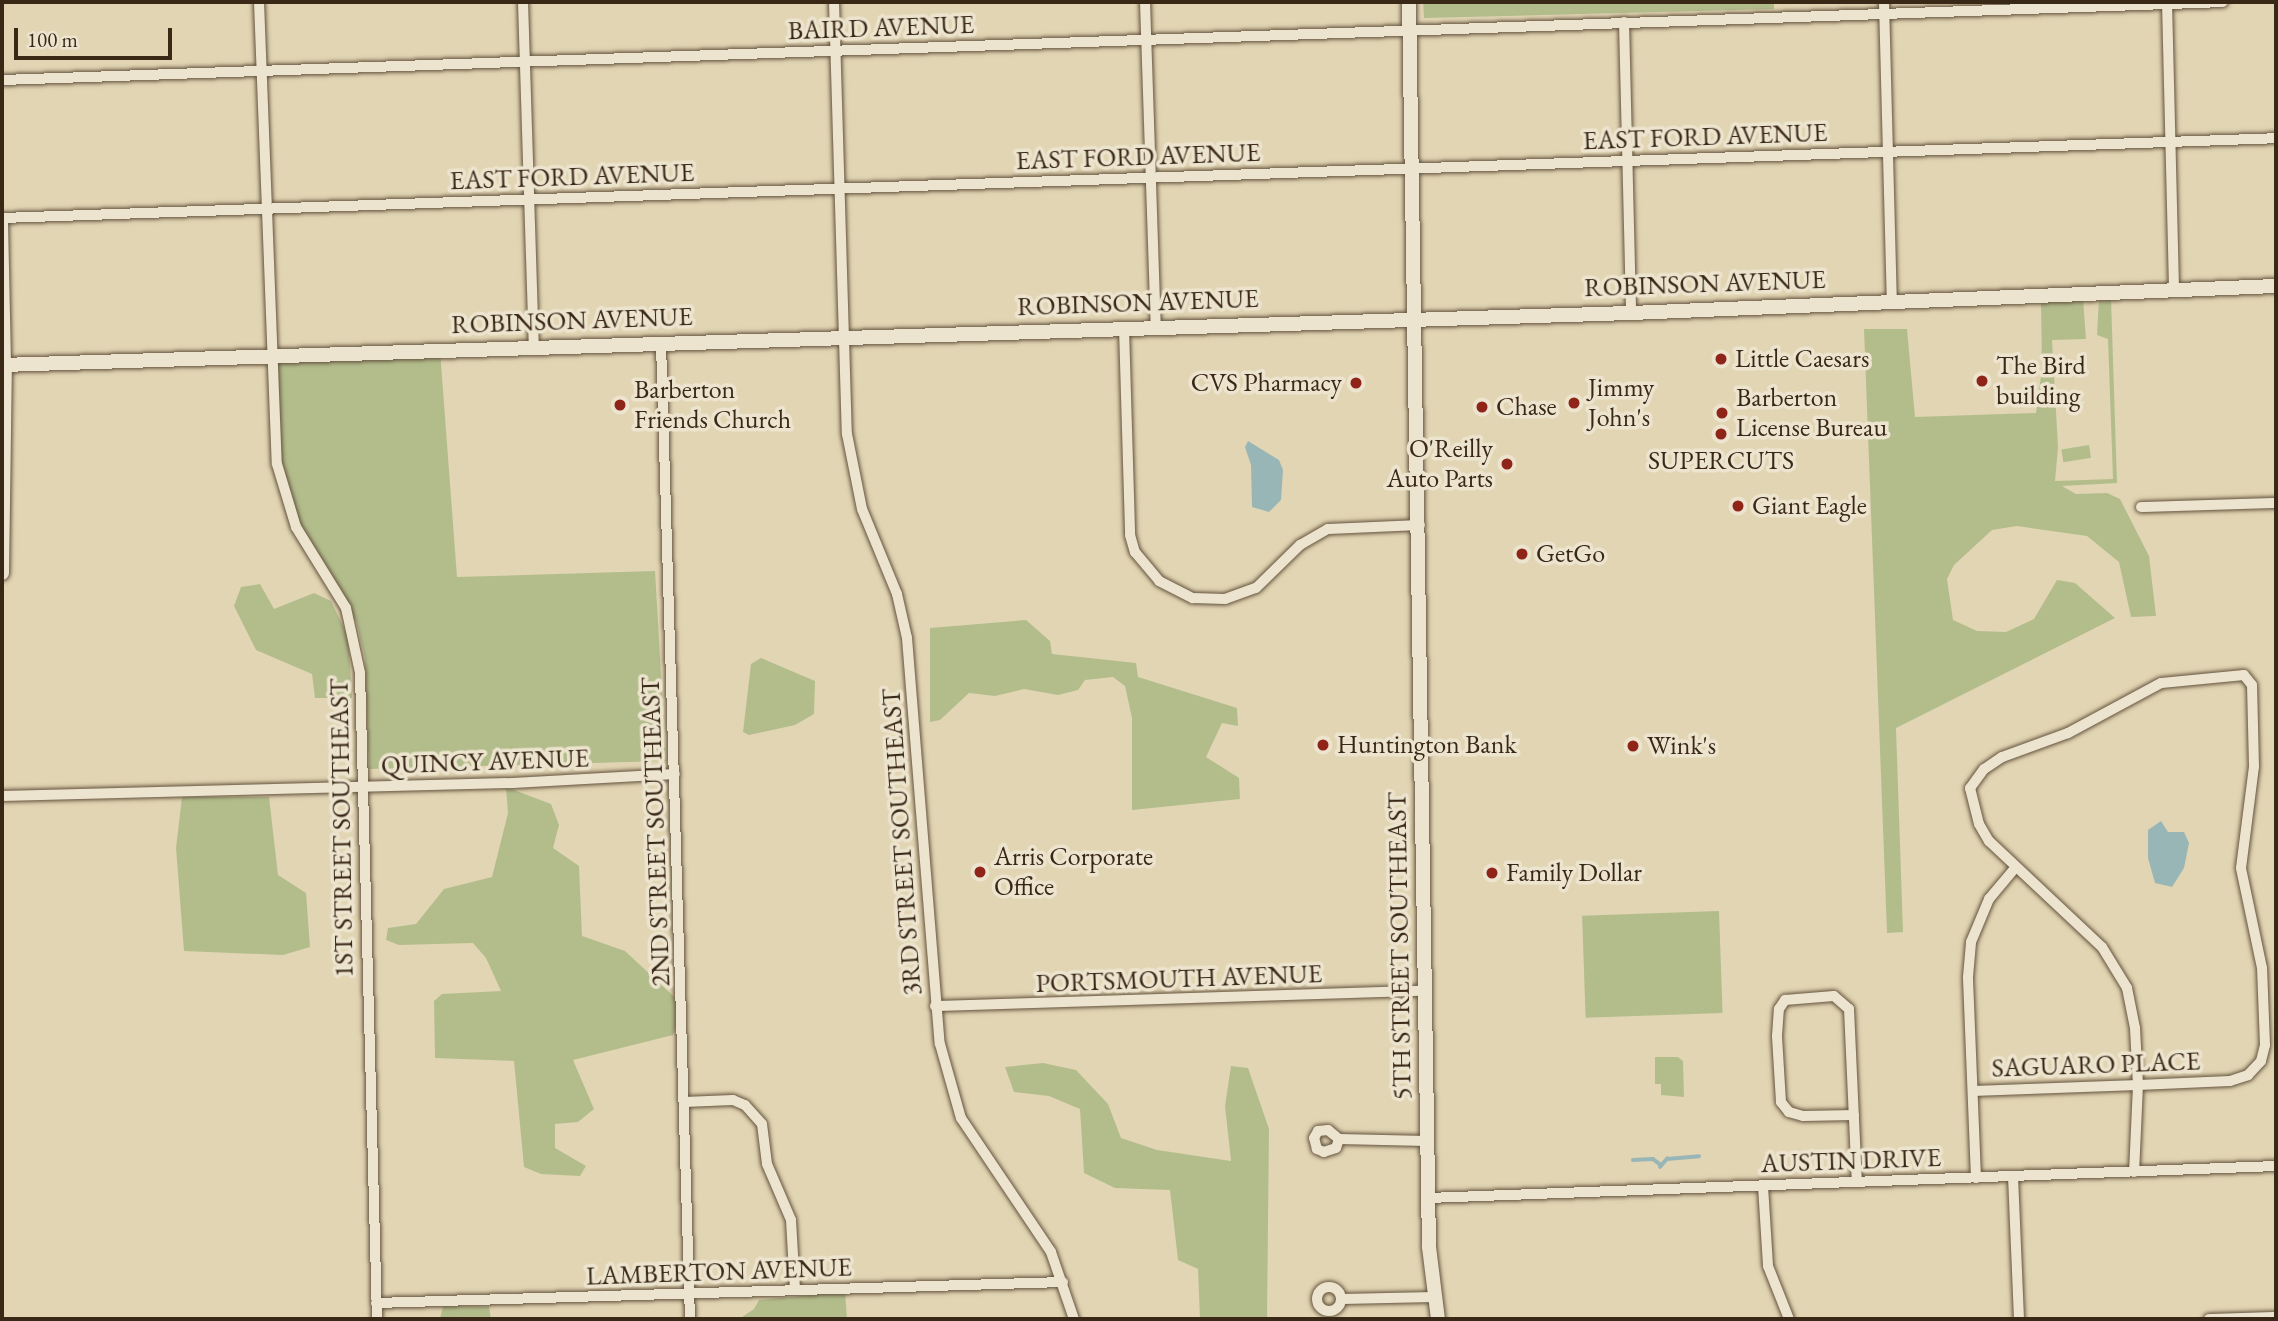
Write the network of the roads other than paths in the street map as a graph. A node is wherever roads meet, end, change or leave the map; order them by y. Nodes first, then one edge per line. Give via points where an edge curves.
1 (259, 2) edge
2 (523, 2) edge
3 (834, 2) edge
4 (1145, 2) edge
5 (1409, 2) edge
6 (1884, 2) edge
7 (2223, 2) edge
8 (2167, 3) edge
9 (1884, 13) junction
10 (1624, 22) junction
11 (1409, 30) junction
12 (1146, 39) junction
13 (836, 50) junction
14 (525, 61) junction
15 (262, 71) junction
16 (2, 80) edge
17 (2276, 138) edge
18 (2171, 142) junction
19 (1888, 152) junction
20 (1627, 161) junction
21 (1412, 168) junction
22 (1153, 177) junction
23 (841, 188) junction
24 (530, 199) junction
25 (266, 209) junction
26 (2, 220) edge
27 (2276, 286) edge
28 (2174, 290) junction
29 (1892, 301) junction
30 (1631, 313) junction
31 (1415, 319) junction
32 (1156, 327) junction
33 (1124, 328) junction
34 (845, 338) junction
35 (661, 343) junction
36 (534, 347) junction
37 (271, 355) junction
38 (4, 365) edge
39 (2276, 503) edge
40 (2141, 507) dead end
41 (1420, 525) junction
42 (2, 573) edge
43 (675, 774) junction
44 (364, 787) junction
45 (2, 796) edge
46 (2015, 868) junction
47 (1424, 991) junction
48 (934, 1006) junction
49 (2137, 1085) junction
50 (1973, 1091) junction
51 (684, 1102) junction
52 (1854, 1115) junction
53 (1339, 1139) dead end
54 (1427, 1141) junction
55 (2276, 1166) edge
56 (2134, 1171) junction
57 (2013, 1176) junction
58 (1976, 1178) junction
59 (1857, 1182) junction
60 (1763, 1186) junction
61 (1428, 1198) junction
62 (1063, 1282) junction
63 (795, 1290) junction
64 (690, 1293) junction
65 (1434, 1297) junction
66 (1342, 1299) dead end
67 (376, 1303) junction
68 (2276, 1317) edge
69 (377, 1319) edge
70 (691, 1319) edge
71 (1074, 1319) edge
72 (1438, 1319) edge
73 (1789, 1319) edge
74 (2019, 1319) edge
75 (2208, 1319) edge

1 - 15 street, 1ST STREET SOUTHEAST
2 - 14 street
3 - 13 street, 3RD STREET SOUTHEAST
4 - 12 street
5 - 11 main road, 5TH STREET SOUTHEAST
6 - 9 street
7 - 8 street, BAIRD AVENUE
8 - 9 street, BAIRD AVENUE
8 - 18 street
9 - 10 street, BAIRD AVENUE
9 - 19 street
10 - 11 street, BAIRD AVENUE
10 - 20 street
11 - 12 street, BAIRD AVENUE
11 - 21 main road, 5TH STREET SOUTHEAST
12 - 13 street, BAIRD AVENUE
12 - 22 street
13 - 14 street, BAIRD AVENUE
13 - 23 street, 3RD STREET SOUTHEAST
14 - 15 street, BAIRD AVENUE
14 - 24 street
15 - 16 street, BAIRD AVENUE
15 - 25 street, 1ST STREET SOUTHEAST
17 - 18 street, EAST FORD AVENUE
18 - 19 street, EAST FORD AVENUE
18 - 28 street
19 - 20 street, EAST FORD AVENUE
19 - 29 street
20 - 21 street, EAST FORD AVENUE
20 - 30 street
21 - 22 street, EAST FORD AVENUE
21 - 31 main road, 5TH STREET SOUTHEAST
22 - 23 street, EAST FORD AVENUE
22 - 32 street
23 - 24 street, EAST FORD AVENUE
23 - 34 street, 3RD STREET SOUTHEAST
24 - 25 street, EAST FORD AVENUE
24 - 36 street
25 - 26 street, EAST FORD AVENUE
25 - 37 street, 1ST STREET SOUTHEAST
26 - 38 street
27 - 28 main road, ROBINSON AVENUE
28 - 29 main road, ROBINSON AVENUE
29 - 30 main road, ROBINSON AVENUE
30 - 31 main road, ROBINSON AVENUE
31 - 32 main road, ROBINSON AVENUE
31 - 41 main road, 5TH STREET SOUTHEAST
32 - 33 main road, ROBINSON AVENUE
33 - 34 main road, ROBINSON AVENUE
33 - 41 street via 1130,535 1135,552 1159,581 1193,597 1225,599 1256,588 1300,545 1328,529
34 - 35 main road, ROBINSON AVENUE
34 - 48 street, 3RD STREET SOUTHEAST via 847,434 853,477 897,594 907,638
35 - 36 main road, ROBINSON AVENUE
35 - 43 street, 2ND STREET SOUTHEAST
36 - 37 main road, ROBINSON AVENUE
37 - 38 main road, ROBINSON AVENUE
37 - 44 street, 1ST STREET SOUTHEAST via 280,483 296,527 337,591 355,635
38 - 42 main road
39 - 40 street
41 - 47 main road, 5TH STREET SOUTHEAST
43 - 44 street, QUINCY AVENUE
43 - 51 street, 2ND STREET SOUTHEAST
44 - 45 street, QUINCY AVENUE
44 - 67 street, 1ST STREET SOUTHEAST
46 - 49 street via 2102,947 2121,975 2135,1028
46 - 49 street, SAGUARO PLACE via 1984,833 1970,788 1984,769 2002,757 2068,733 2161,683 2244,676 2252,685 2253,790 2241,868 2262,968 2265,1045 2261,1061 2248,1075 2221,1081
46 - 50 street via 1989,899 1971,942
47 - 48 street, PORTSMOUTH AVENUE
47 - 54 main road, 5TH STREET SOUTHEAST
48 - 62 street, 3RD STREET SOUTHEAST via 961,1118 1038,1230
49 - 50 street, SAGUARO PLACE
49 - 56 street
50 - 58 street
51 - 63 street via 733,1100 745,1105 762,1124 767,1164 791,1220
51 - 64 street, 2ND STREET SOUTHEAST
52 - 52 street via 1849,1009 1834,996 1785,1000 1779,1009 1777,1036 1781,1102 1789,1112 1803,1116
52 - 59 street
53 - 54 street
54 - 61 main road, 5TH STREET SOUTHEAST
55 - 56 street, AUSTIN DRIVE
56 - 57 street, AUSTIN DRIVE
57 - 58 street, AUSTIN DRIVE
57 - 74 street
58 - 59 street, AUSTIN DRIVE
59 - 60 street, AUSTIN DRIVE
60 - 61 street, AUSTIN DRIVE
60 - 73 street via 1768,1266
61 - 65 main road, 5TH STREET SOUTHEAST
62 - 63 street, LAMBERTON AVENUE
62 - 71 street, 3RD STREET SOUTHEAST
63 - 64 street, LAMBERTON AVENUE
64 - 67 street, LAMBERTON AVENUE
64 - 70 street, 2ND STREET SOUTHEAST
65 - 66 street
65 - 72 main road, 5TH STREET SOUTHEAST
67 - 69 street, 1ST STREET SOUTHEAST
68 - 75 street

